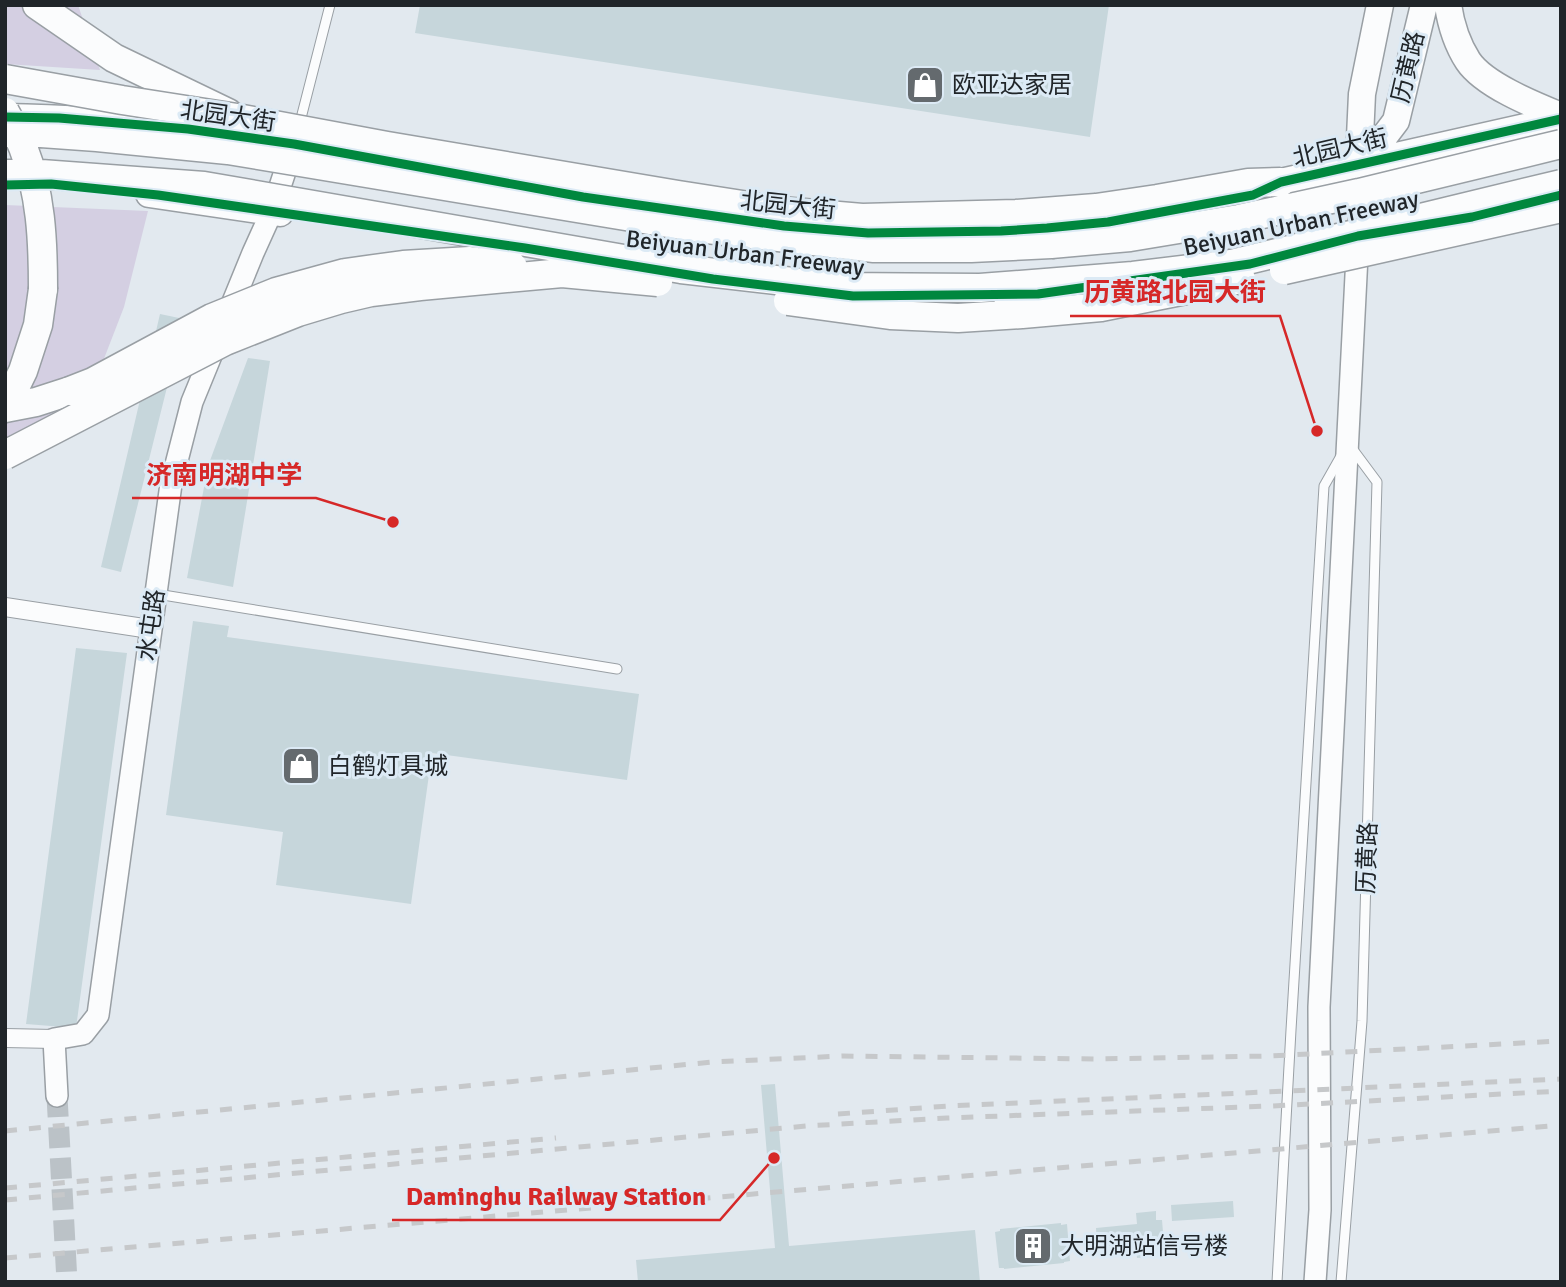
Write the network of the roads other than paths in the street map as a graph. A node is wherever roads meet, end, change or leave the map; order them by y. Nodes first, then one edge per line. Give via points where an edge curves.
1 (37, 5) edge
2 (330, 5) edge
3 (1380, 5) edge
4 (1424, 5) edge
5 (1448, 5) edge
6 (5, 79) edge
7 (5, 114) edge
8 (237, 118) junction
9 (1561, 118) edge
10 (5, 133) edge
11 (294, 144) junction
12 (1561, 144) edge
13 (387, 146) junction
14 (228, 150) junction
15 (1366, 162) junction
16 (523, 169) junction
17 (5, 174) edge
18 (1281, 182) junction
19 (1561, 184) edge
20 (5, 185) edge
21 (1561, 195) edge
22 (1561, 208) edge
23 (272, 211) junction
24 (698, 228) junction
25 (1358, 236) junction
26 (1231, 264) junction
27 (562, 273) junction
28 (836, 287) junction
29 (1101, 307) junction
30 (1022, 314) junction
31 (5, 408) edge
32 (1348, 442) junction
33 (5, 455) edge
34 (155, 594) junction
35 (5, 607) edge
36 (150, 629) junction
37 (617, 669) dead end
38 (5, 1038) edge
39 (54, 1040) junction
40 (57, 1096) tunnel mouth
41 (1277, 1282) edge
42 (1315, 1282) edge
43 (1341, 1282) edge

1 - 8 highway, bridge via 114,58
2 - 11 lane
3 - 15 main road, 历黄路 via 1362,94 1360,137
4 - 15 main road, 历黄路 via 1396,121
5 - 9 main road via 1454,35 1469,64 1496,86
6 - 8 highway, bridge
7 - 11 main road, 北园大街 via 176,127
7 - 31 highway, bridge via 23,146 38,200 43,289 38,325
8 - 13 highway, bridge
9 - 15 main road, 北园大街
10 - 14 highway, Beiyuan Urban Freeway, bridge
11 - 18 main road, 北园大街 via 583,197 784,226 868,233 1012,230 1108,222 1253,195
11 - 23 street, 水屯路
12 - 24 highway, bridge via 1239,219 1130,237 971,248 874,248
13 - 14 highway, bridge
13 - 16 highway, bridge
14 - 24 highway, Beiyuan Urban Freeway, bridge
15 - 18 main road, 北园大街
15 - 25 street, 历黄路
16 - 18 highway, bridge via 755,207 862,218 1096,208 1248,183
16 - 24 highway, bridge
17 - 28 highway, Beiyuan Urban Freeway, bridge via 204,186 681,269
19 - 26 highway, Beiyuan Urban Freeway, bridge
20 - 23 main road via 51,184
21 - 25 main road via 1472,217
22 - 29 highway, bridge
23 - 25 main road via 853,296 1038,294 1250,264
23 - 34 street, 水屯路 via 192,402 171,484
25 - 32 street, 历黄路
26 - 28 highway, Beiyuan Urban Freeway, bridge via 980,288
26 - 29 highway, bridge
27 - 30 highway, bridge via 890,315 958,318
27 - 31 highway, bridge via 470,261 345,273 276,292 212,318 93,382
27 - 33 highway, bridge via 371,292 298,312 225,341
28 - 30 highway, bridge
29 - 30 highway, bridge
32 - 41 lane, 历黄路 via 1324,486
32 - 42 street, 历黄路 via 1319,1007 1320,1210
32 - 43 lane, 历黄路 via 1377,482 1362,1021
34 - 36 street, 水屯路
34 - 37 lane
35 - 36 street
36 - 39 street, 水屯路 via 98,1015 83,1034
38 - 39 street
39 - 40 street

